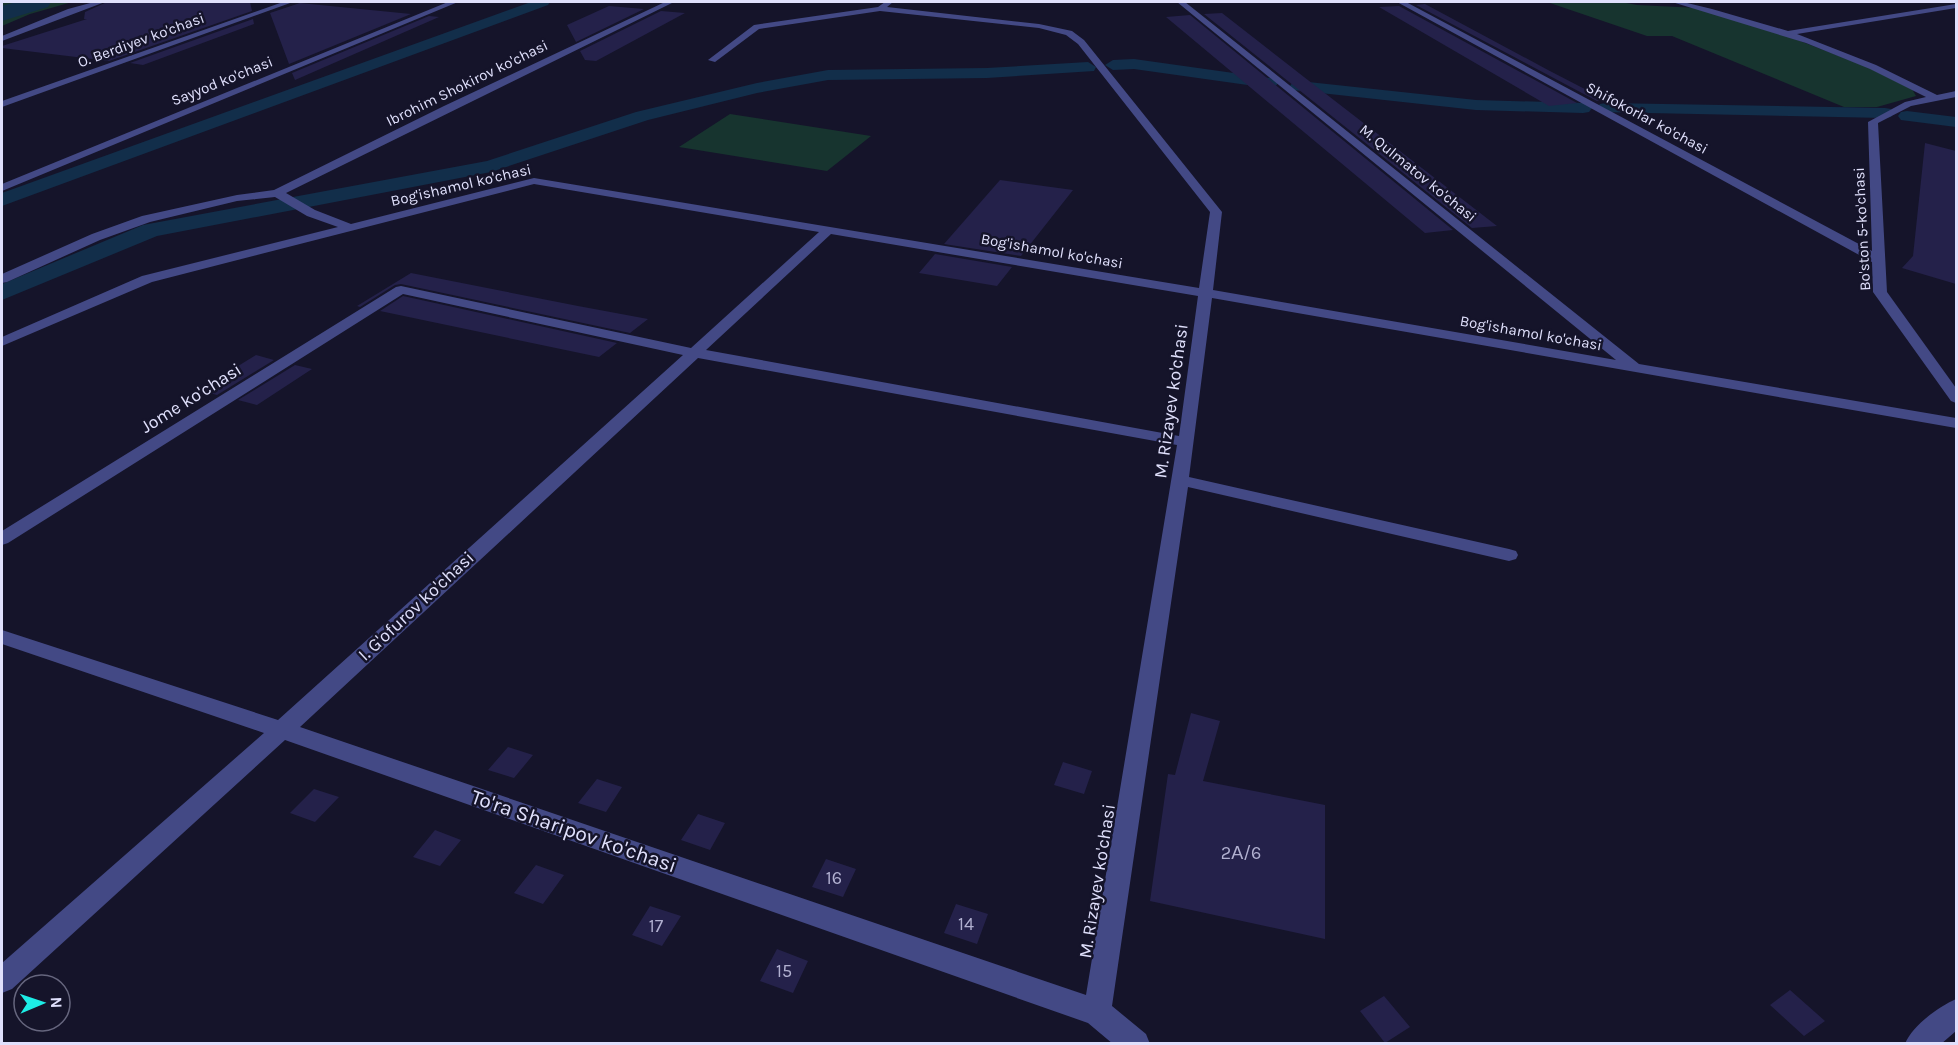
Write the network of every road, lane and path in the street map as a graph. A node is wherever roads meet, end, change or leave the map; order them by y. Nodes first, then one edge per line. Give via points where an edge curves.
1 (101, 2) edge
2 (289, 2) edge
3 (427, 2) edge
4 (451, 2) edge
5 (670, 2) edge
6 (1181, 2) edge
7 (1401, 2) edge
8 (1677, 2) edge
9 (885, 5) edge
10 (1956, 6) edge
11 (1788, 33) junction
12 (2, 39) edge
13 (712, 60) dead end
14 (1956, 94) edge
15 (1935, 98) junction
16 (2, 104) edge
17 (2, 188) edge
18 (278, 193) junction
19 (352, 228) junction
20 (828, 230) junction
21 (1879, 260) junction
22 (2, 279) edge
23 (1206, 293) junction
24 (2, 342) edge
25 (691, 352) junction
26 (1635, 368) junction
27 (1956, 398) edge
28 (1956, 423) edge
29 (1186, 442) junction
30 (1180, 480) junction
31 (2, 539) edge
32 (1509, 555) dead end
33 (2, 637) edge
34 (282, 730) junction
35 (2, 980) edge
36 (1097, 1012) junction
37 (1956, 1013) edge
38 (1136, 1044) edge
39 (1919, 1044) edge

1 - 12 street
2 - 16 street, O. Berdiyev ko'chasi
3 - 4 street
4 - 17 street, Sayyod ko'chasi
5 - 18 street, Ibrohim Shokirov ko'chasi
6 - 26 street, M. Qulmatov ko'chasi
7 - 21 street, Shifokorlar ko'chasi
8 - 11 street
9 - 13 street, M. Rizayev ko'chasi via 757,27
9 - 23 street, M. Rizayev ko'chasi via 1039,26 1069,33 1081,42 1216,212
10 - 11 street
11 - 15 street via 1887,72
14 - 15 street, Bo'ston 5-ko'chasi
15 - 21 street, Bo'ston 5-ko'chasi via 1908,104 1873,122
18 - 19 street via 311,213
18 - 22 street, Ibrohim Shokirov ko'chasi via 189,207 146,219
19 - 20 street, Bog'ishamol ko'chasi via 534,182
19 - 24 street, Bog'ishamol ko'chasi via 147,279
20 - 23 street, Bog'ishamol ko'chasi
20 - 25 street, I. G'ofurov ko'chasi
21 - 27 street, Bo'ston 5-ko'chasi via 1880,292
23 - 26 street, Bog'ishamol ko'chasi
23 - 29 street, M. Rizayev ko'chasi
25 - 29 street
25 - 31 street, Jome ko'chasi via 401,290
25 - 34 street, I. G'ofurov ko'chasi
26 - 28 street, Bog'ishamol ko'chasi
29 - 30 street, M. Rizayev ko'chasi
30 - 32 street
30 - 36 street, M. Rizayev ko'chasi
33 - 34 street, To'ra Sharipov ko'chasi
34 - 35 street, I. G'ofurov ko'chasi
34 - 36 street, To'ra Sharipov ko'chasi
36 - 38 street, To'ra Sharipov ko'chasi
37 - 39 street

